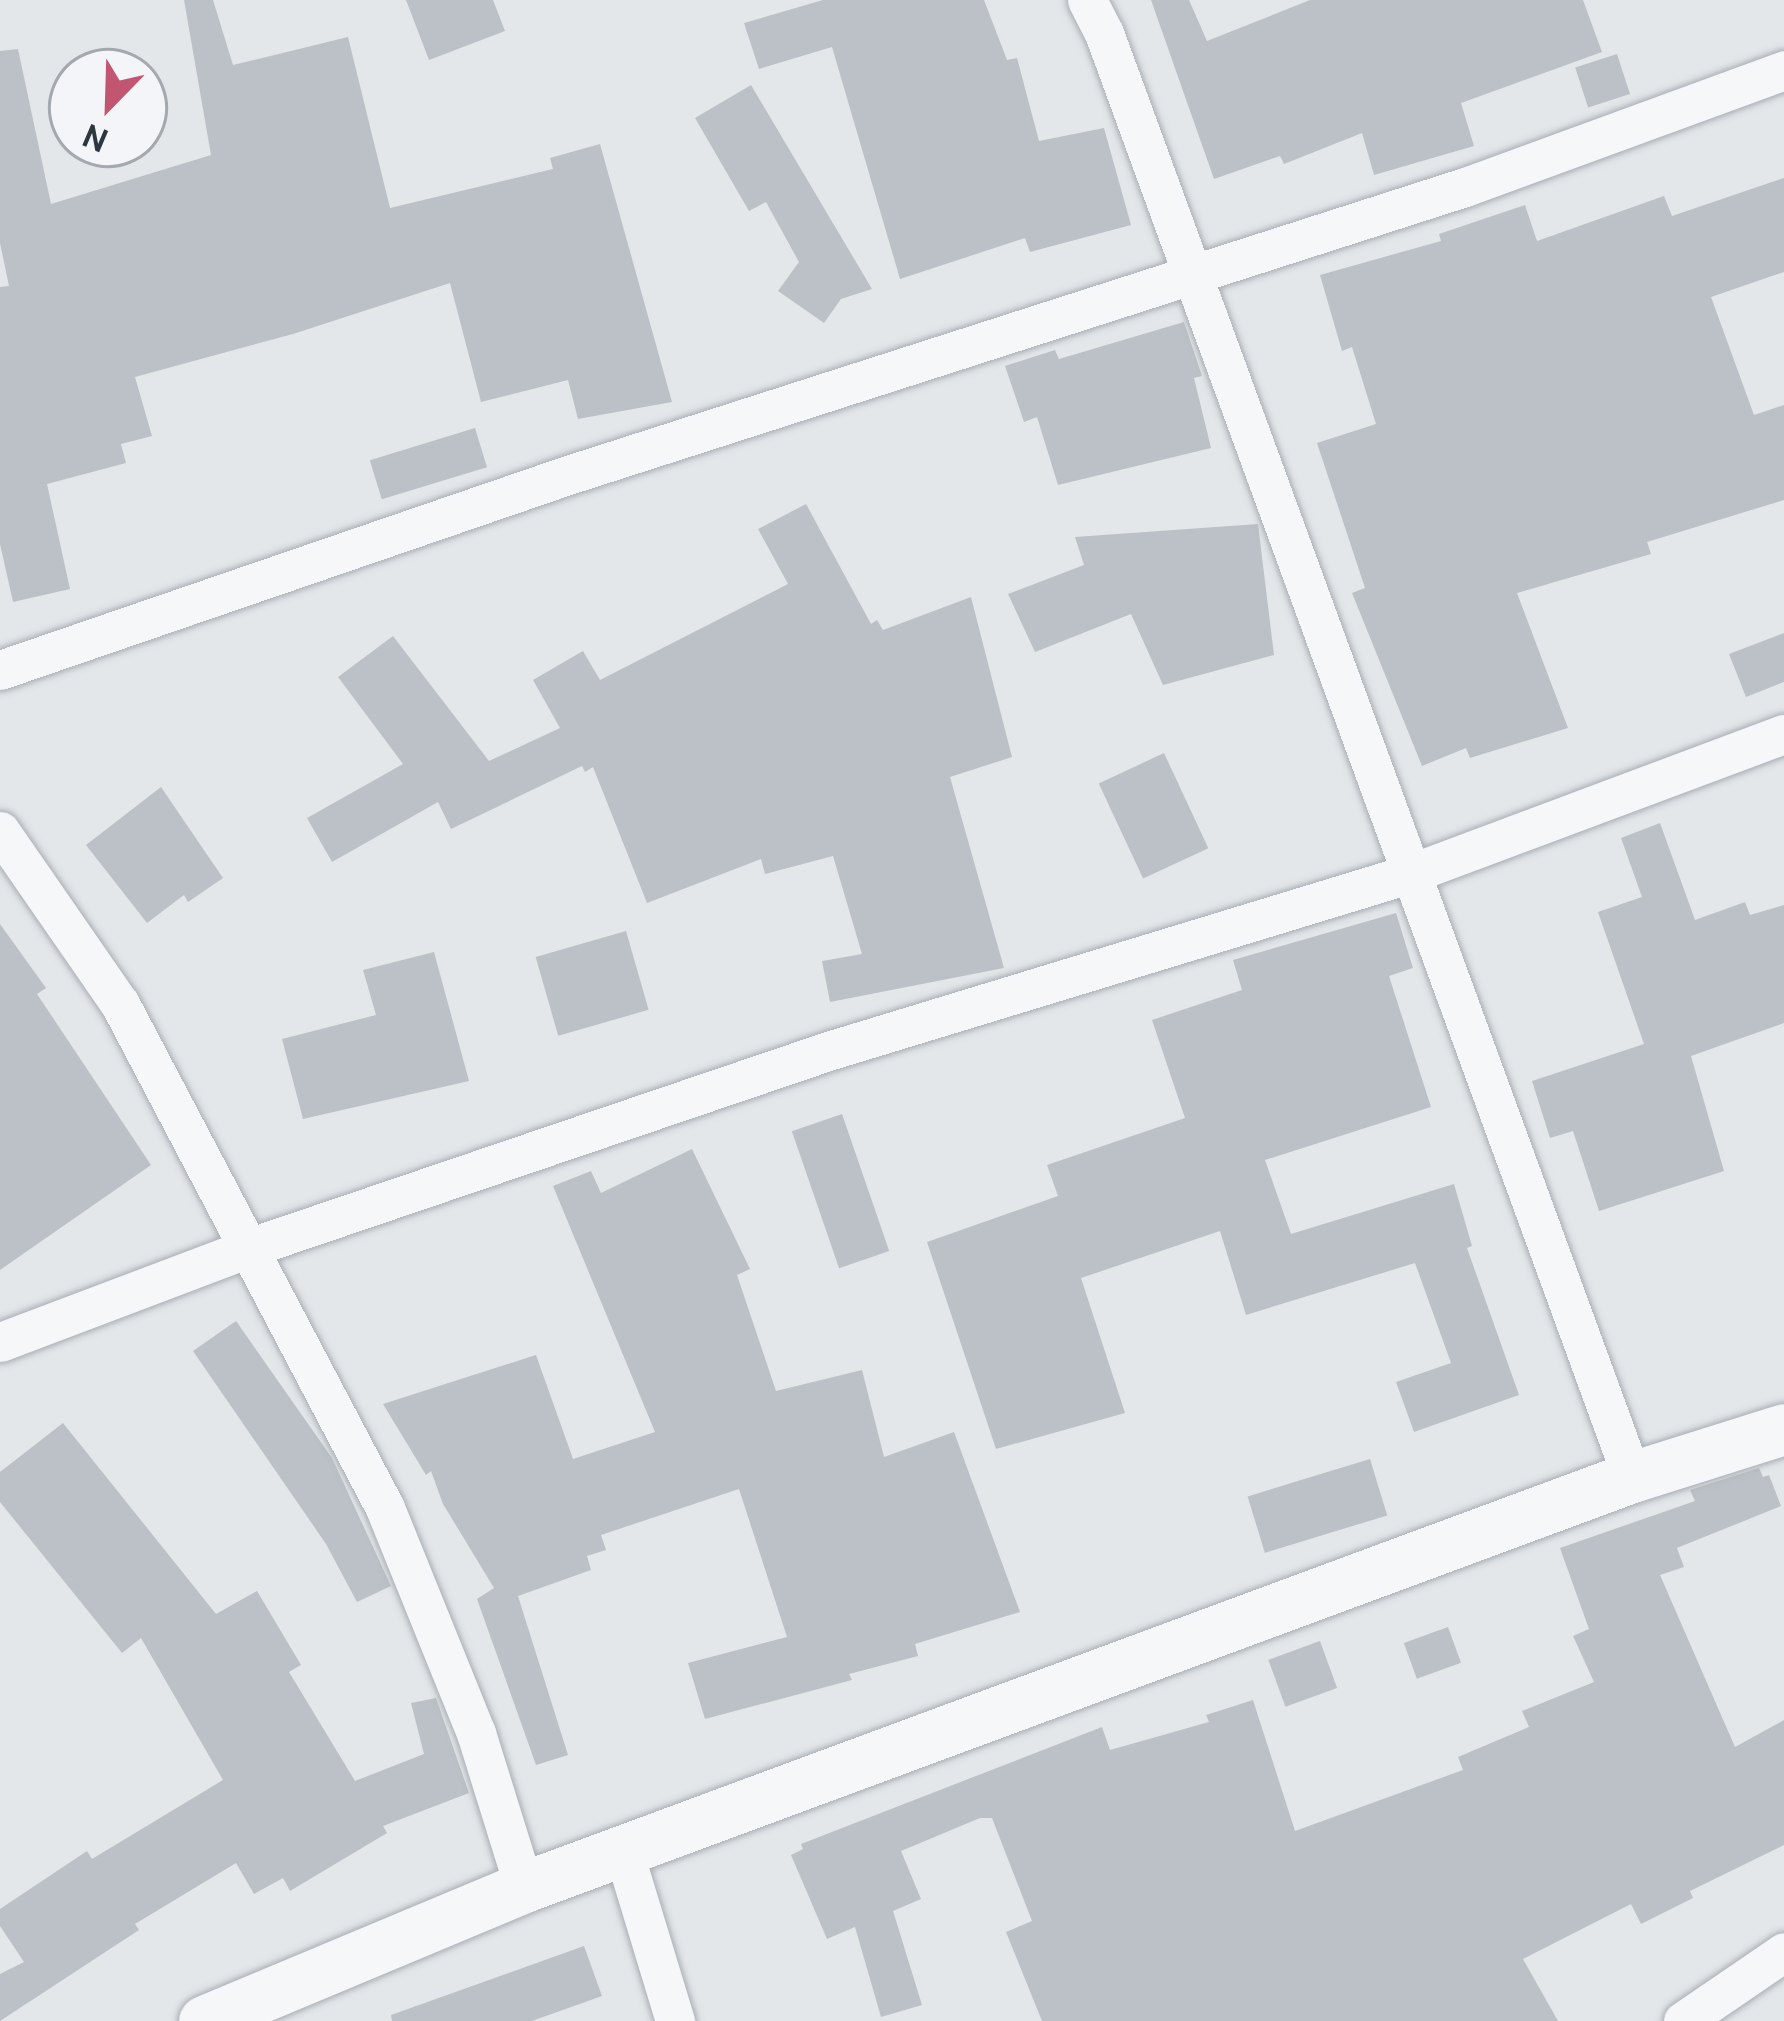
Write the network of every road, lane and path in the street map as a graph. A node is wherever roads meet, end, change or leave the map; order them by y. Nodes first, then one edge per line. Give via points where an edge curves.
1 (1088, 0) edge
2 (1784, 70) edge
3 (1190, 274) junction
4 (0, 670) edge
5 (1784, 734) edge
6 (0, 831) edge
7 (1412, 873) junction
8 (251, 1247) junction
9 (0, 1342) edge
10 (1784, 1429) edge
11 (1632, 1477) junction
12 (624, 1853) junction
13 (524, 1887) junction
14 (1784, 1952) edge
15 (204, 2021) edge
16 (675, 2021) edge
17 (1683, 2021) edge

1 - 3 street
2 - 3 street via 1465,187
3 - 4 street
3 - 7 street
5 - 7 street
6 - 8 street via 120,1004
7 - 8 street via 828,1051
7 - 11 street
8 - 9 street
8 - 13 street via 385,1508 476,1733
10 - 11 street
11 - 12 street
12 - 13 street
12 - 16 street
13 - 15 street
14 - 17 street

